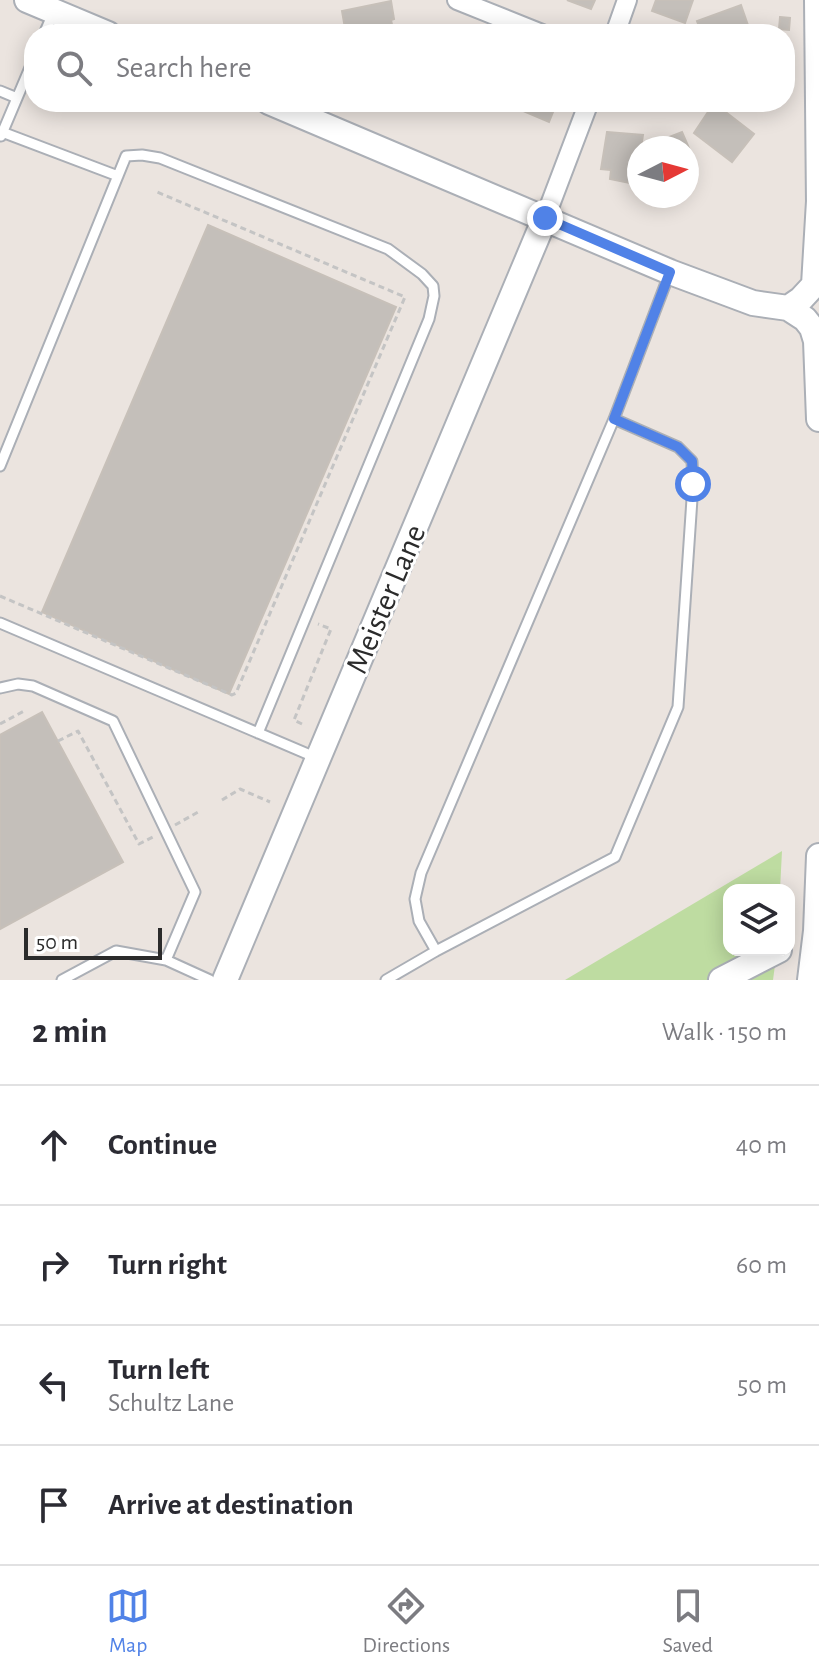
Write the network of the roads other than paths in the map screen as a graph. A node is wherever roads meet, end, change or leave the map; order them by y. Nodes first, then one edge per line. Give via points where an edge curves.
1 (27, 0) edge
2 (457, 0) edge
3 (627, 0) edge
4 (817, 0) edge
5 (49, 23) edge
6 (517, 24) edge
7 (619, 24) edge
8 (24, 82) edge
9 (0, 91) edge
10 (17, 98) junction
11 (293, 112) edge
12 (585, 112) edge
13 (1, 135) edge
14 (118, 176) junction
15 (819, 203) edge
16 (545, 218) junction
17 (670, 272) junction
18 (788, 308) junction
19 (614, 419) junction
20 (819, 419) edge
21 (0, 466) edge
22 (0, 623) edge
23 (0, 688) edge
24 (258, 733) junction
25 (319, 759) junction
26 (819, 856) edge
27 (817, 930) edge
28 (795, 942) edge
29 (436, 951) junction
30 (767, 956) edge
31 (166, 960) junction
32 (819, 974) edge
33 (62, 980) edge
34 (210, 980) edge
35 (225, 980) edge
36 (386, 980) edge
37 (721, 980) edge
38 (810, 980) edge

1 - 5 street
2 - 6 street
3 - 7 street
4 - 15 street
8 - 10 lane
9 - 10 lane
10 - 13 lane
11 - 16 street
12 - 16 street
13 - 14 lane
14 - 21 lane
14 - 24 lane via 126,156 160,158 388,249 433,286 429,319
15 - 18 street via 814,285
16 - 17 street
16 - 25 street, Meister Lane
17 - 18 street via 753,303
17 - 19 lane
18 - 20 street via 805,319 816,341
19 - 29 lane via 421,873 415,899 419,921
19 - 29 lane via 678,447 692,461 678,707 615,857
22 - 24 lane
23 - 31 lane via 33,686 113,721 195,892
24 - 25 lane
25 - 35 street, Meister Lane
26 - 27 street
27 - 28 street
27 - 38 street
29 - 36 lane
30 - 37 street
31 - 33 lane via 116,951
31 - 34 lane
32 - 38 street

